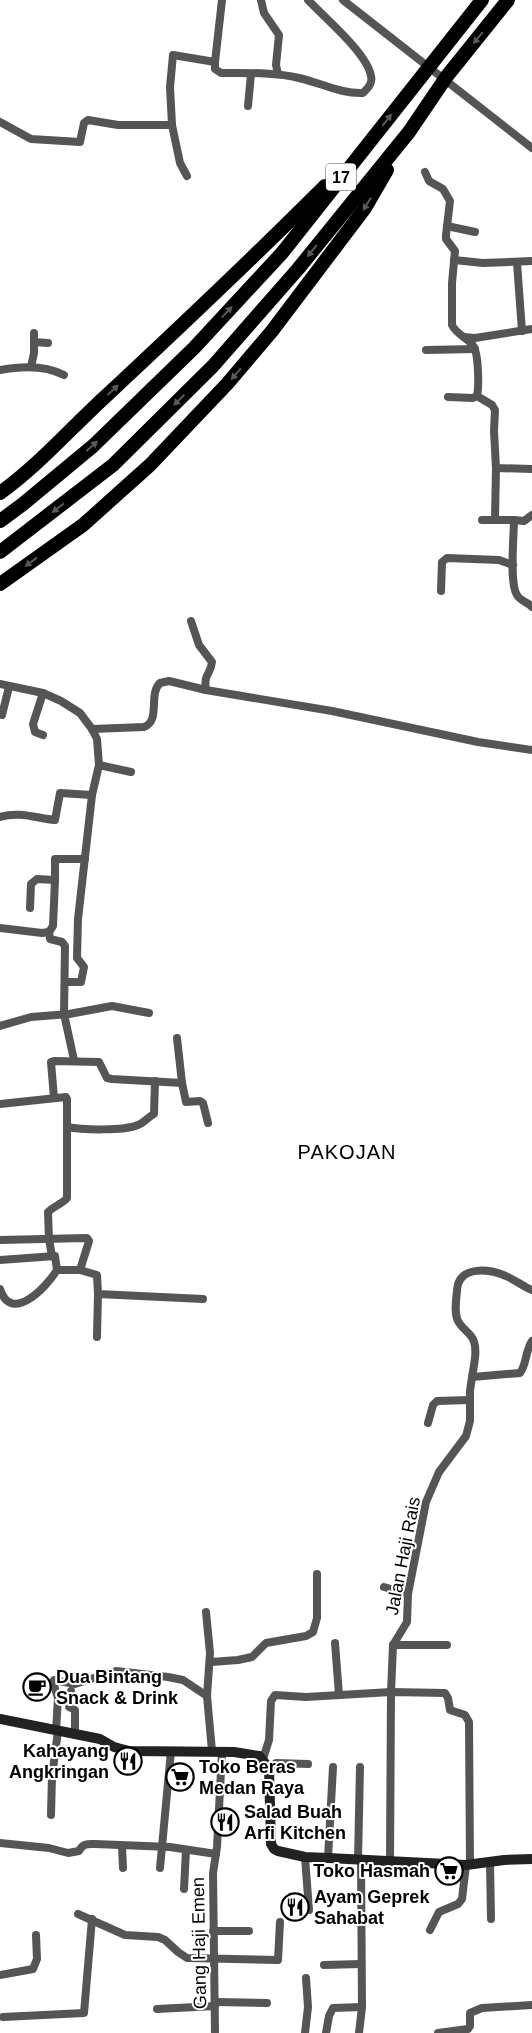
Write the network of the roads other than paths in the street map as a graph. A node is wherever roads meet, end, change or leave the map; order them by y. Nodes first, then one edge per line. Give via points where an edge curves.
1 (222, 0) edge
2 (261, 0) edge
3 (308, 0) edge
4 (343, 0) edge
5 (482, 0) edge
6 (508, 0) edge
7 (215, 62) junction
8 (251, 74) junction
9 (278, 74) junction
10 (248, 106) dead end
11 (0, 122) edge
12 (172, 125) junction
13 (409, 132) junction
14 (370, 142) junction
15 (532, 148) edge
16 (425, 172) dead end
17 (187, 176) dead end
18 (447, 226) junction
19 (474, 232) dead end
20 (454, 260) junction
21 (532, 261) edge
22 (517, 263) junction
23 (532, 330) edge
24 (522, 331) junction
25 (34, 333) dead end
26 (464, 337) junction
27 (34, 342) junction
28 (48, 343) dead end
29 (475, 349) junction
30 (426, 350) dead end
31 (31, 367) junction
32 (0, 370) edge
33 (64, 374) dead end
34 (477, 396) junction
35 (448, 397) dead end
36 (496, 468) junction
37 (532, 469) edge
38 (0, 493) edge
39 (532, 515) edge
40 (495, 519) junction
41 (482, 520) dead end
42 (514, 520) junction
43 (0, 522) edge
44 (0, 552) edge
45 (513, 565) junction
46 (0, 584) edge
47 (440, 591) dead end
48 (532, 607) edge
49 (191, 621) dead end
50 (0, 684) edge
51 (9, 687) junction
52 (206, 690) junction
53 (43, 693) junction
54 (2, 715) dead end
55 (92, 730) junction
56 (43, 735) dead end
57 (532, 750) edge
58 (99, 765) junction
59 (131, 772) dead end
60 (92, 795) junction
61 (0, 817) edge
62 (85, 859) junction
63 (55, 880) junction
64 (30, 908) dead end
65 (0, 928) edge
66 (49, 932) junction
67 (64, 982) junction
68 (149, 1013) dead end
69 (64, 1014) junction
70 (0, 1026) edge
71 (177, 1038) dead end
72 (74, 1060) junction
73 (155, 1081) junction
74 (182, 1083) junction
75 (54, 1098) junction
76 (0, 1104) edge
77 (208, 1123) dead end
78 (66, 1127) junction
79 (49, 1239) junction
80 (0, 1240) edge
81 (52, 1256) junction
82 (0, 1260) edge
83 (57, 1270) junction
84 (80, 1270) junction
85 (0, 1288) edge
86 (532, 1290) edge
87 (98, 1294) junction
88 (203, 1299) dead end
89 (97, 1337) dead end
90 (532, 1341) edge
91 (524, 1367) junction
92 (532, 1371) edge
93 (472, 1377) junction
94 (470, 1400) junction
95 (428, 1423) dead end
96 (317, 1574) dead end
97 (384, 1587) dead end
98 (408, 1594) junction
99 (206, 1612) dead end
100 (335, 1643) dead end
101 (393, 1644) junction
102 (447, 1645) dead end
103 (211, 1662) junction
104 (71, 1691) dead end
105 (391, 1692) junction
106 (339, 1695) junction
107 (208, 1696) junction
108 (0, 1719) edge
109 (57, 1731) junction
110 (75, 1735) junction
111 (171, 1751) junction
112 (217, 1752) junction
113 (266, 1763) junction
114 (308, 1764) dead end
115 (333, 1767) dead end
116 (360, 1767) dead end
117 (50, 1815) dead end
118 (0, 1844) edge
119 (122, 1846) junction
120 (162, 1847) junction
121 (186, 1850) junction
122 (217, 1850) junction
123 (305, 1857) junction
124 (328, 1858) junction
125 (532, 1859) edge
126 (360, 1860) junction
127 (390, 1861) junction
128 (490, 1862) junction
129 (468, 1865) junction
130 (123, 1868) dead end
131 (160, 1868) dead end
132 (184, 1890) dead end
133 (309, 1910) dead end
134 (78, 1914) dead end
135 (491, 1919) dead end
136 (92, 1920) junction
137 (280, 1922) dead end
138 (430, 1930) dead end
139 (214, 1931) junction
140 (249, 1931) dead end
141 (36, 1935) dead end
142 (214, 1958) junction
143 (361, 1964) junction
144 (324, 1965) dead end
145 (0, 1975) edge
146 (306, 1978) dead end
147 (266, 2003) dead end
148 (215, 2004) junction
149 (532, 2005) edge
150 (362, 2008) junction
151 (157, 2009) dead end
152 (4, 2017) dead end
153 (215, 2033) edge
154 (305, 2033) edge
155 (326, 2033) edge
156 (359, 2033) edge
157 (438, 2033) edge

1 - 7 street
2 - 9 street via 264,13 279,35
3 - 9 street via 356,49 372,77 370,85 363,93 350,93
4 - 15 street
14 -> 5 highway, 17
6 -> 13 highway, 17 via 447,76
7 - 8 street via 215,69 221,73
7 - 12 street via 173,55 170,87
8 - 9 street
8 - 10 street
11 - 12 street via 31,140 80,142 84,123 88,120 118,125
12 - 17 street via 180,163
13 -> 44 highway, 17 via 298,269 213,366 113,465
13 -> 46 highway via 365,208 272,331 227,384 150,465 83,525
38 -> 14 highway via 28,473
43 -> 14 highway, 17 via 93,446 194,348 282,253
16 - 18 street via 429,182 448,194
18 - 19 street
18 - 20 street via 446,239 454,247
20 - 22 street
20 - 26 street via 452,325
21 - 22 street
22 - 24 street
23 - 24 street
24 - 26 street
25 - 27 street
26 - 29 street
27 - 28 street
27 - 31 street
29 - 30 street
29 - 34 street
31 - 32 street
31 - 33 street
34 - 35 street
34 - 36 street via 495,410
36 - 37 street
36 - 40 street
39 - 42 street via 524,521
40 - 41 street
40 - 42 street
42 - 45 street
45 - 47 street via 499,560 447,558 442,562
45 - 48 street via 515,591
49 - 52 street via 199,645 212,662 206,677
50 - 51 street
51 - 53 street
51 - 54 street
52 - 55 street via 164,681 156,688 149,725
52 - 57 street
53 - 55 street via 80,713
53 - 56 street via 33,726
55 - 58 street via 98,747
58 - 59 street
58 - 60 street
60 - 61 street via 60,793 56,820 22,813
60 - 62 street
62 - 63 street via 55,859
62 - 67 street via 77,942 77,958 84,967 83,979 77,983
63 - 64 street via 37,879 33,882
63 - 66 street via 53,926
65 - 66 street
66 - 67 street via 51,940 64,945
67 - 69 street
68 - 69 street via 112,1006
69 - 70 street via 31,1017
69 - 72 street
71 - 74 street
72 - 73 street via 99,1062 108,1078
72 - 75 street via 51,1062
73 - 74 street
73 - 78 street via 154,1114 142,1123 100,1129
74 - 77 street via 186,1102 203,1103
75 - 76 street
75 - 78 street via 67,1098
78 - 79 street via 67,1198 48,1212
79 - 80 street
79 - 81 street
79 - 84 street via 88,1239
81 - 82 street
81 - 83 street via 57,1257
83 - 84 street
83 - 85 street via 36,1296 20,1303 3,1299
84 - 87 street via 97,1275
86 - 93 street, Jalan Haji Rais via 493,1272 470,1271 461,1276 456,1310 458,1321 474,1340
87 - 88 street
87 - 89 street
90 - 91 street
91 - 92 street
91 - 93 street via 518,1374
93 - 94 street, Jalan Haji Rais
94 - 95 street via 437,1401
94 - 98 street, Jalan Haji Rais via 466,1436 439,1472 431,1490
96 - 103 street via 317,1618 313,1632 266,1643 252,1657
97 - 98 street
98 - 101 street, Jalan Haji Rais via 407,1622
99 - 103 street, Gang Haji Emen
100 - 106 street
101 - 102 street
101 - 105 street
103 - 107 street, Gang Haji Emen
104 - 110 street via 69,1707 75,1710
105 - 106 street
105 - 127 street
105 - 129 street via 443,1693 447,1696 450,1710 467,1718 470,1738
106 - 113 street via 273,1696
107 - 109 street via 183,1680 168,1677 116,1672 75,1684 54,1680 58,1698
107 - 112 street, Gang Haji Emen
108 - 109 main road
109 - 110 main road
109 - 117 street
110 - 111 main road via 100,1739 129,1751
111 - 112 main road
111 - 120 street
112 - 113 main road via 254,1754
112 - 122 street, Gang Haji Emen
113 - 114 street
113 - 123 main road via 272,1846 278,1851
115 - 124 street
116 - 126 street
118 - 119 street via 68,1853 79,1851 85,1844
119 - 120 street
119 - 130 street
120 - 121 street
120 - 131 street
121 - 122 street
121 - 132 street
122 - 139 street, Gang Haji Emen via 213,1873
123 - 124 main road
123 - 133 street
124 - 126 main road
125 - 128 main road
126 - 127 main road
126 - 143 street
127 - 129 main road
128 - 129 main road
128 - 135 street
129 - 138 street via 462,1899 439,1912
134 - 136 street
136 - 142 street via 125,1935 158,1937 187,1958
136 - 152 street via 84,2013
137 - 142 street via 278,1960
139 - 140 street
139 - 142 street, Gang Haji Emen
141 - 145 street via 37,1959 33,1969
142 - 148 street, Gang Haji Emen
143 - 144 street
143 - 150 street
146 - 154 street via 308,2007
147 - 148 street
148 - 151 street
148 - 153 street, Gang Haji Emen
149 - 157 street via 482,2008 470,2013 468,2029
150 - 155 street via 333,2008
150 - 156 street

